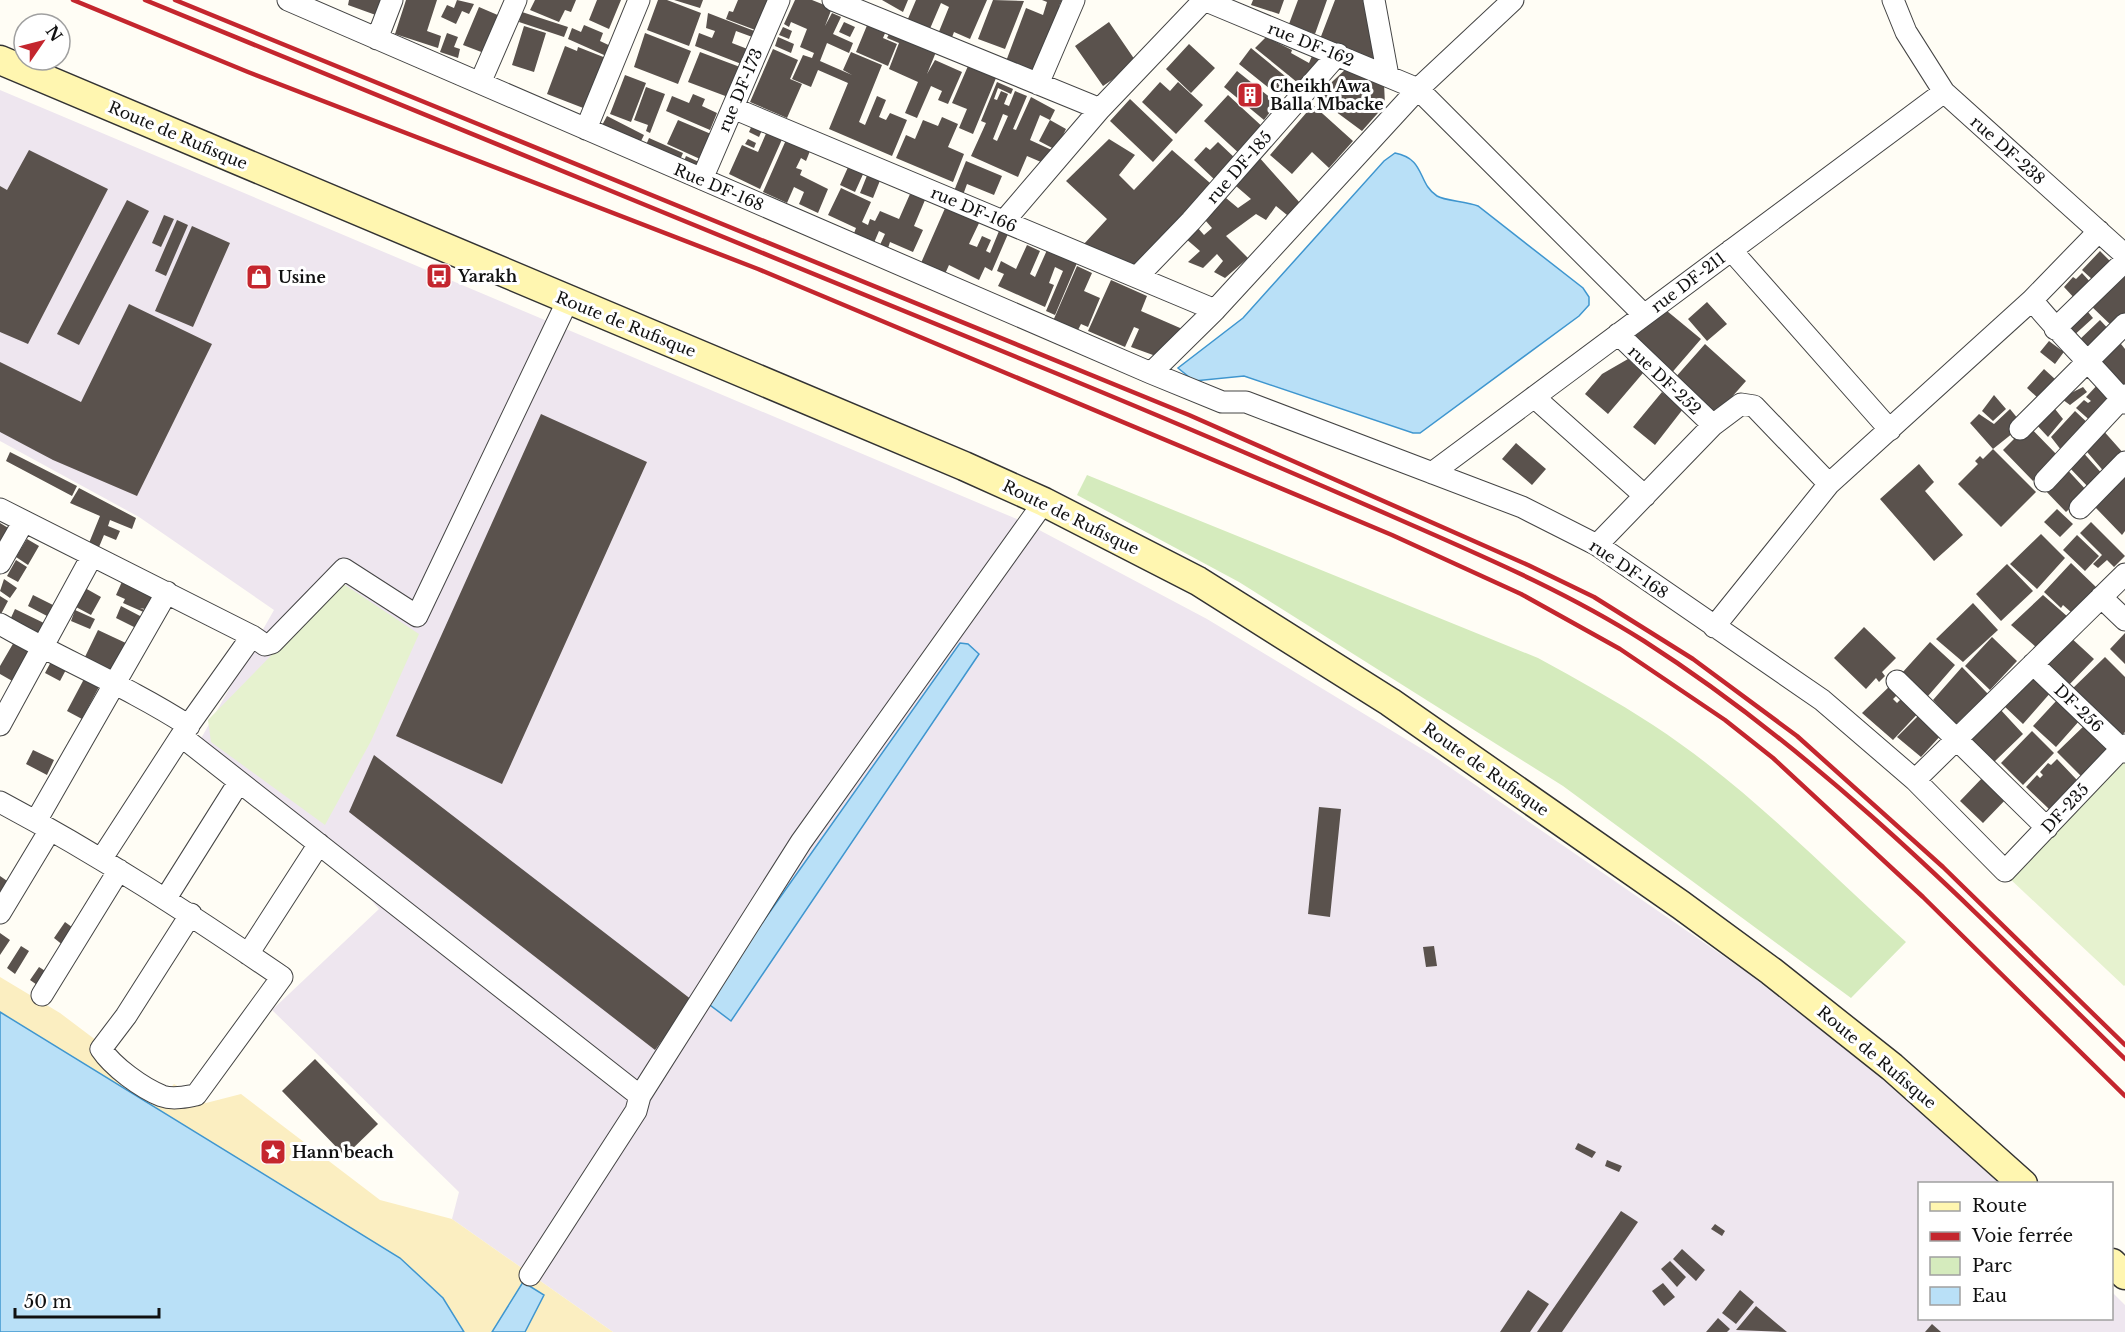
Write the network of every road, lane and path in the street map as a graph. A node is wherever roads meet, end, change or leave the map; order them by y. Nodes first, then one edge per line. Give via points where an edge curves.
1 (288, 0) edge
2 (392, 0) edge
3 (516, 0) edge
4 (639, 0) edge
5 (779, 0) edge
6 (833, 0) edge
7 (1074, 0) edge
8 (1204, 0) edge
9 (1374, 0) edge
10 (1513, 0) edge
11 (1893, 0) edge
12 (377, 39) junction
13 (1338, 54) junction
14 (0, 60) edge
15 (1388, 76) junction
16 (480, 83) junction
17 (1038, 84) junction
18 (1418, 89) junction
19 (1944, 92) junction
20 (733, 108) junction
21 (1100, 109) junction
22 (586, 129) junction
23 (702, 179) junction
24 (1004, 221) junction
25 (2099, 231) junction
26 (1731, 250) junction
27 (2125, 255) edge
28 (2125, 261) edge
29 (1137, 277) junction
30 (568, 300) junction
31 (2032, 300) junction
32 (1215, 310) junction
33 (1644, 315) junction
34 (2125, 324) edge
35 (2055, 329) junction
36 (1618, 334) junction
37 (2089, 361) junction
38 (1151, 373) junction
39 (1534, 397) junction
40 (2124, 399) edge
41 (1713, 425) junction
42 (2020, 429) dead end
43 (1890, 430) junction
44 (2125, 462) edge
45 (1432, 473) junction
46 (2045, 481) dead end
47 (1829, 484) junction
48 (1645, 496) junction
49 (1044, 502) junction
50 (2080, 508) dead end
51 (0, 509) edge
52 (24, 521) junction
53 (1597, 545) junction
54 (92, 556) junction
55 (0, 563) edge
56 (2125, 573) edge
57 (167, 592) junction
58 (2101, 597) junction
59 (2125, 620) edge
60 (0, 624) edge
61 (1714, 627) junction
62 (252, 636) junction
63 (42, 648) junction
64 (2033, 664) junction
65 (1898, 681) dead end
66 (114, 684) junction
67 (0, 725) edge
68 (185, 731) junction
69 (1957, 739) junction
70 (2124, 749) edge
71 (1915, 780) junction
72 (239, 782) junction
73 (0, 802) edge
74 (43, 825) junction
75 (2047, 828) junction
76 (319, 844) junction
77 (111, 864) junction
78 (2005, 871) joint
79 (166, 898) junction
80 (0, 912) edge
81 (191, 914) junction
82 (248, 954) junction
83 (42, 995) dead end
84 (640, 1096) junction
85 (2021, 1182) edge
86 (2113, 1264) edge
87 (530, 1275) dead end
88 (2125, 1275) edge

1 - 12 street, Rue DF-168
2 - 12 street
3 - 16 street
4 - 22 street
5 - 20 street, rue DF-173
6 - 17 street
7 - 17 street
8 - 13 street, rue DF-162
8 - 21 street
9 - 15 street
10 - 18 street
11 - 19 street, rue DF-238 via 1906,32
12 - 16 street, Rue DF-168
13 - 15 street, rue DF-162
13 - 29 street, rue DF-185
14 - 30 main road, Route de Rufisque
15 - 18 street, rue DF-162
16 - 22 street, Rue DF-168
17 - 21 street
18 - 32 street
18 - 33 street
19 - 25 street, rue DF-238
19 - 26 street, rue DF-211
20 - 23 street, rue DF-173
20 - 24 street, rue DF-166
21 - 24 street
22 - 23 street, Rue DF-168
23 - 38 street, Rue DF-168
24 - 29 street, rue DF-166
25 - 27 street, rue DF-238
25 - 31 street
26 - 33 street, rue DF-211
26 - 43 street
28 - 35 street
29 - 32 street, rue DF-166
30 - 49 main road, Route de Rufisque
30 - 62 street via 417,616 344,569 272,644 265,645
31 - 35 street
31 - 43 street
32 - 38 street
33 - 36 street, rue DF-211
34 - 37 street
35 - 37 street
36 - 39 street, rue DF-211
36 - 41 street, rue DF-252
37 - 40 street
37 - 42 street
38 - 45 street, rue DF-168 via 1222,402 1246,402
39 - 45 street, rue DF-211
39 - 48 street
40 - 46 street
41 - 47 street via 1741,404 1754,406
41 - 48 street
43 - 47 street
44 - 50 street
45 - 53 street, rue DF-168 via 1522,507
47 - 61 street
48 - 53 street
49 - 84 street via 801,842
49 - 85 main road, Route de Rufisque via 1198,581 1409,716 1771,971 1892,1067
51 - 52 street
52 - 54 street
52 - 55 street
53 - 61 street, rue DF-168
54 - 57 street
54 - 63 street
56 - 58 street
57 - 62 street
57 - 66 street
58 - 59 street
58 - 64 street
60 - 63 street
61 - 71 street, rue DF-168 via 1822,700
62 - 68 street
63 - 66 street
63 - 67 street
64 - 69 street
64 - 70 street, DF-256
65 - 69 street
66 - 68 street via 146,698
66 - 74 street
68 - 72 street
68 - 77 street
69 - 71 street
69 - 75 street
70 - 75 street, DF-235 / DF-235
71 - 78 street, rue DF-168
72 - 76 street
72 - 79 street
73 - 74 street
74 - 77 street
74 - 80 street
75 - 78 street, DF-235 / DF-235
76 - 82 street
76 - 84 street
77 - 79 street
77 - 83 street
79 - 81 street
81 - 82 street
81 - 82 street via 123,1020 102,1045 105,1055 135,1079 163,1097 196,1095 282,977
84 - 87 street via 636,1111
86 - 88 main road

